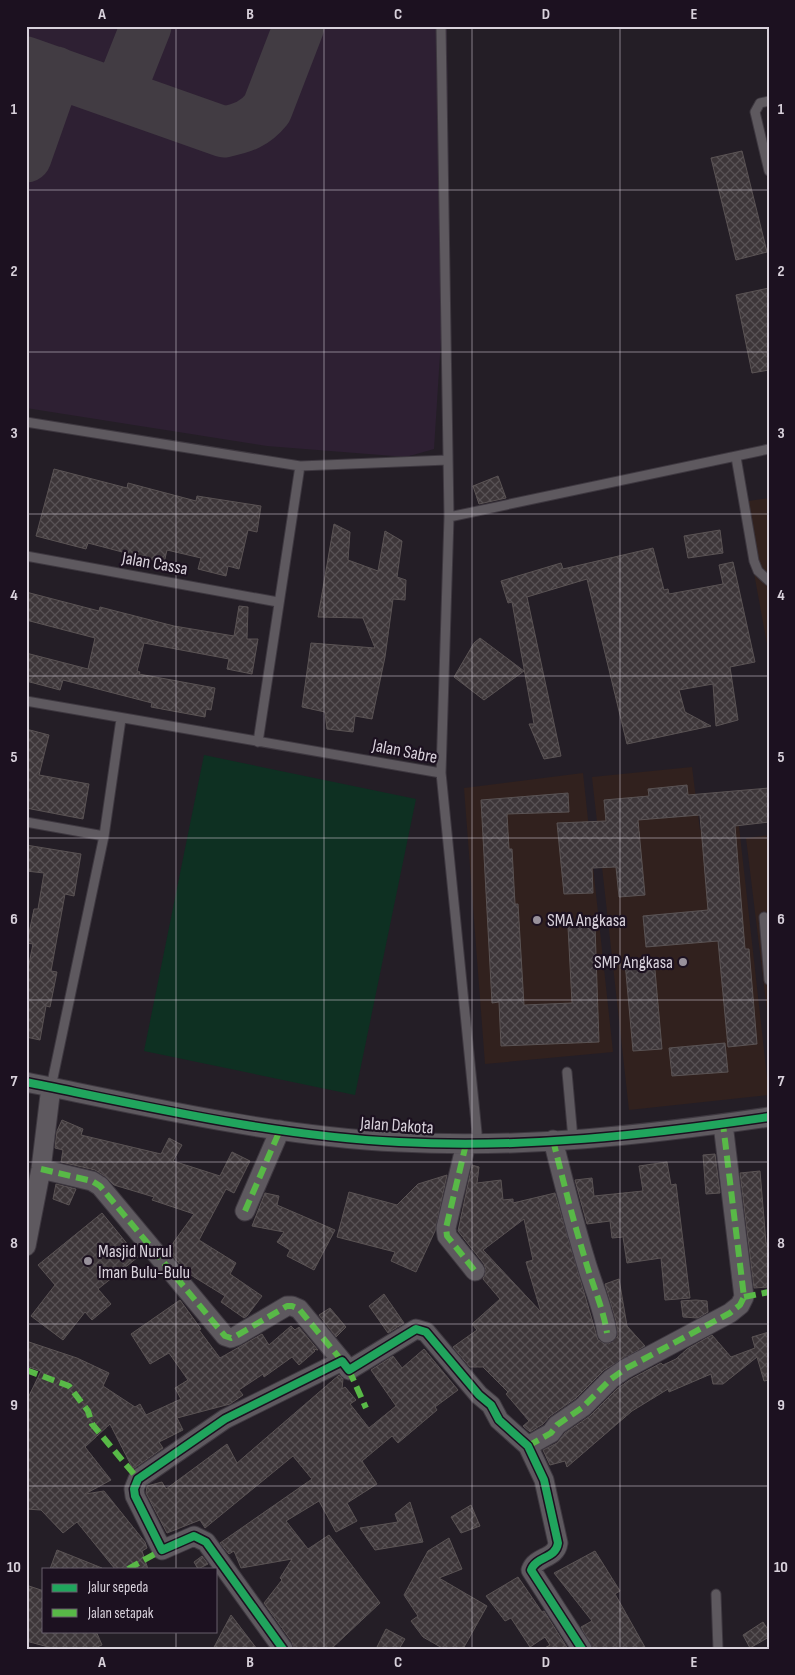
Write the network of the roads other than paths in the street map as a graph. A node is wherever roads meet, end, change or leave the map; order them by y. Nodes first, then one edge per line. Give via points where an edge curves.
1 (441, 26) edge
2 (769, 101) edge
3 (769, 171) edge
4 (26, 422) edge
5 (769, 449) edge
6 (736, 456) junction
7 (447, 460) junction
8 (300, 466) junction
9 (449, 518) junction
10 (26, 556) edge
11 (769, 581) edge
12 (278, 602) junction
13 (26, 701) edge
14 (121, 719) junction
15 (258, 742) junction
16 (441, 773) junction
17 (26, 822) edge
18 (104, 836) junction
19 (764, 917) dead end
20 (769, 980) edge
21 (568, 1072) dead end
22 (26, 1082) edge
23 (51, 1087) junction
24 (769, 1117) edge
25 (723, 1124) junction
26 (280, 1130) junction
27 (572, 1139) junction
28 (553, 1140) junction
29 (472, 1144) junction
30 (41, 1169) junction
31 (245, 1211) dead end
32 (26, 1246) edge
33 (475, 1271) dead end
34 (608, 1332) dead end
35 (342, 1361) junction
36 (528, 1446) junction
37 (716, 1594) dead end
38 (282, 1649) edge
39 (582, 1649) edge
40 (718, 1649) edge

1 - 7 lane
2 - 3 lane via 760,103 754,112
4 - 8 lane
5 - 6 lane
6 - 9 lane
6 - 11 lane via 754,561 758,571
7 - 8 lane
7 - 9 lane
8 - 12 lane
9 - 16 lane
10 - 12 lane, Jalan Cassa
12 - 15 lane
13 - 14 lane, Jalan Sabre
14 - 15 lane, Jalan Sabre
14 - 18 lane
15 - 16 lane, Jalan Sabre
16 - 29 lane, Jalan Sabre
17 - 18 lane
18 - 23 lane
19 - 20 lane
21 - 27 lane
22 - 23 street, Jalan Dakota
23 - 26 street, Jalan Dakota
23 - 30 street
24 - 25 street, Jalan Dakota
25 - 27 street, Jalan Dakota
25 - 36 street via 744,1297 742,1302 730,1313 625,1369 584,1407
26 - 29 street, Jalan Dakota via 398,1142
26 - 31 street
27 - 28 street, Jalan Dakota
28 - 29 street, Jalan Dakota
28 - 34 street via 567,1198
29 - 33 street via 446,1228 447,1236
30 - 32 street
30 - 35 street via 100,1186 225,1336 236,1336 292,1306 299,1309
35 - 36 street via 349,1370 416,1329 422,1329 490,1405 499,1420
35 - 38 street via 210,1428 138,1479 134,1489 162,1550 194,1536 206,1542
36 - 39 street via 544,1480 558,1543 554,1553 534,1564 531,1570
37 - 40 lane

